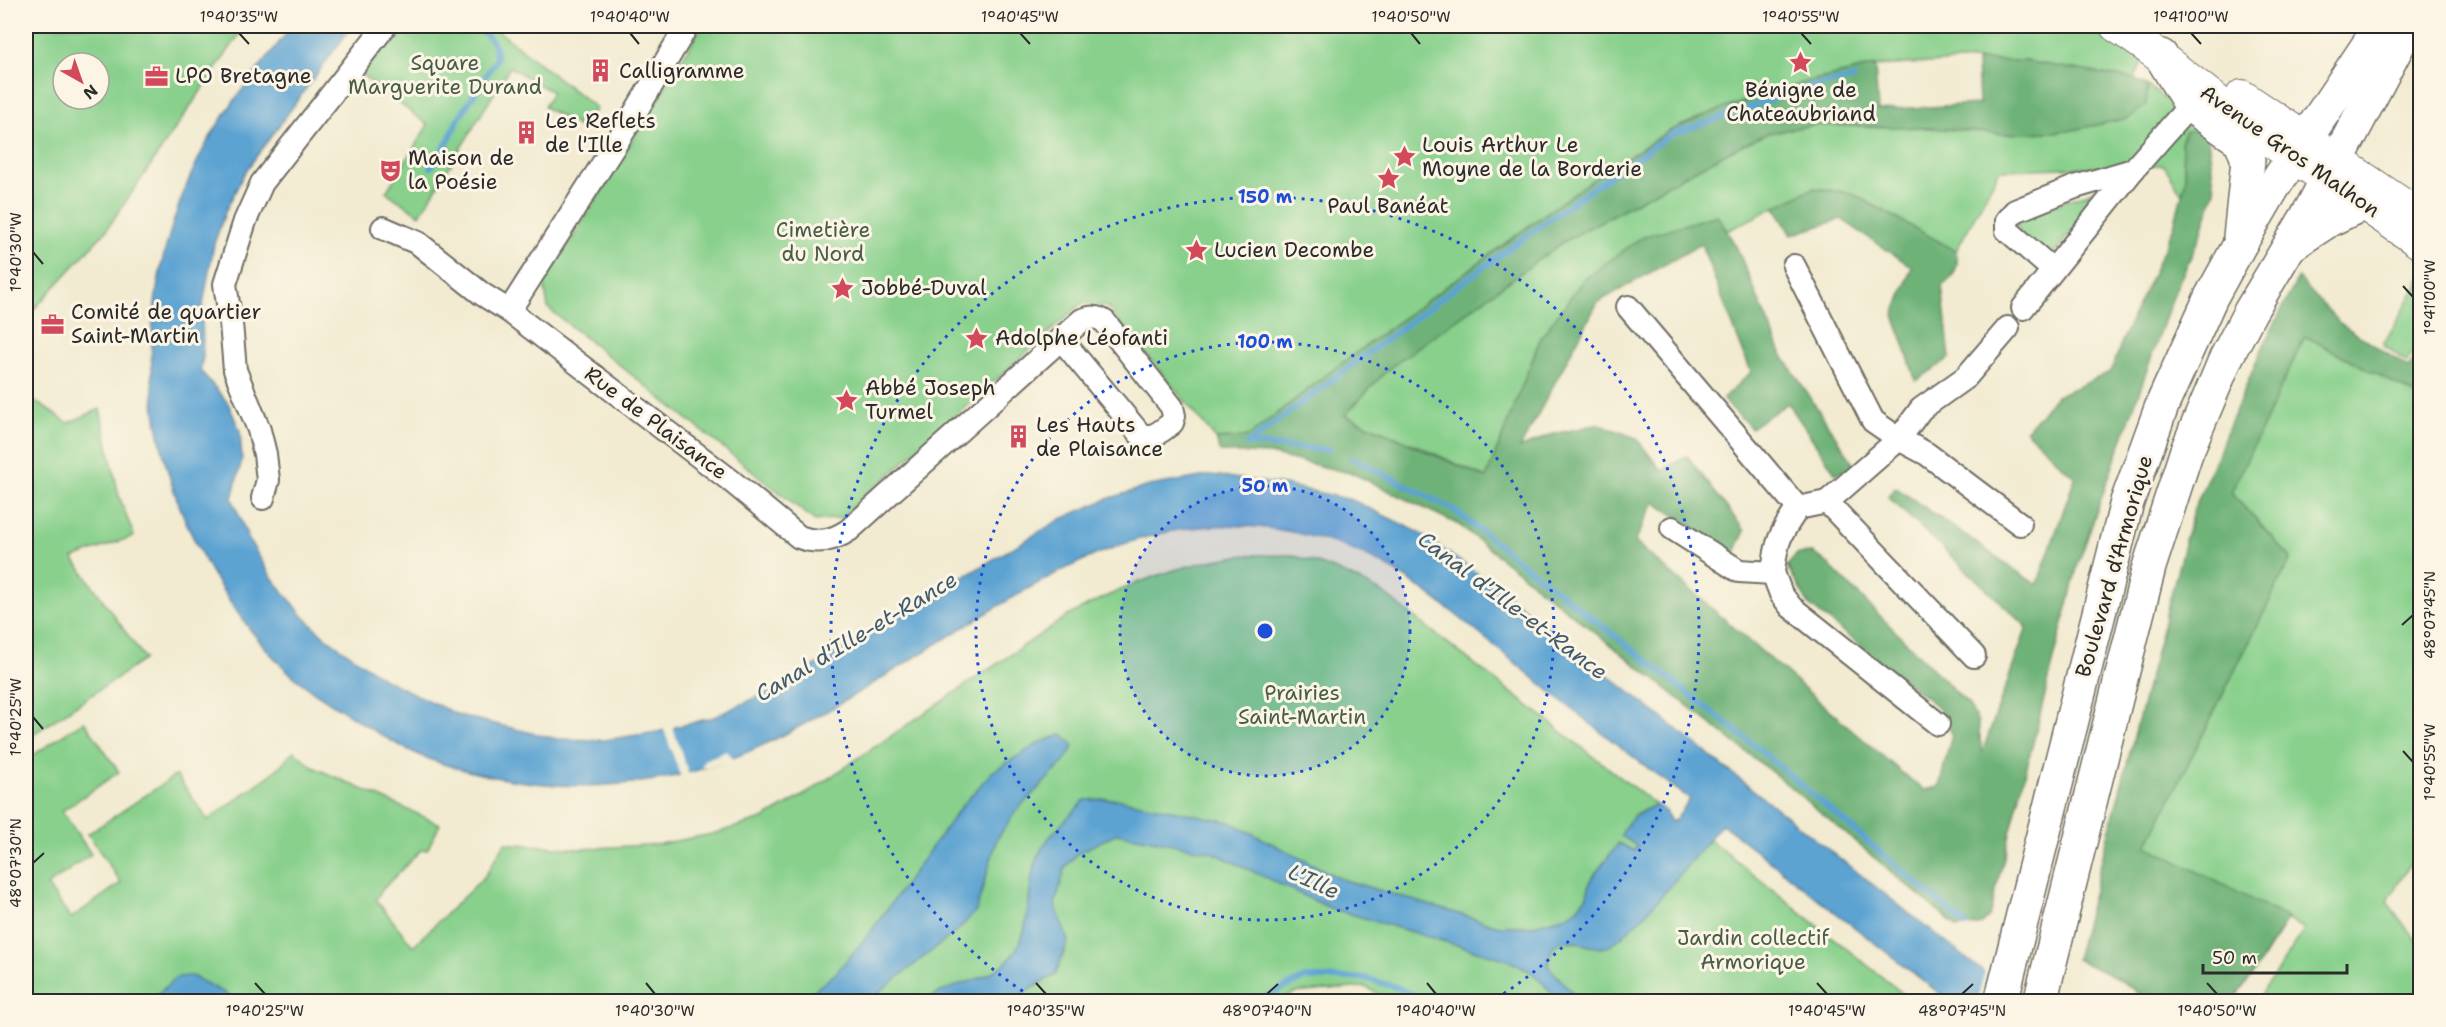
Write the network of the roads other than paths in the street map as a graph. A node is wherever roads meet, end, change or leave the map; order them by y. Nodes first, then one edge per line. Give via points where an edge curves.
1 (384, 26) edge
2 (687, 26) edge
3 (2116, 26) edge
4 (2381, 26) edge
5 (2388, 26) edge
6 (2408, 26) edge
7 (2161, 56) junction
8 (2192, 107) junction
9 (2316, 158) junction
10 (2133, 170) junction
11 (2364, 203) junction
12 (2421, 216) edge
13 (383, 228) dead end
14 (2421, 243) edge
15 (2239, 246) junction
16 (2288, 247) junction
17 (1794, 266) dead end
18 (2053, 270) junction
19 (1628, 307) dead end
20 (2023, 308) dead end
21 (509, 311) junction
22 (2008, 328) dead end
23 (1062, 340) junction
24 (1899, 440) junction
25 (2174, 488) junction
26 (264, 498) dead end
27 (1827, 502) junction
28 (1798, 508) junction
29 (2020, 524) dead end
30 (1672, 528) dead end
31 (1773, 573) junction
32 (1974, 656) dead end
33 (1938, 724) dead end
34 (2043, 989) edge
35 (2001, 1002) edge

1 - 26 street via 262,183 225,284 235,370 265,454 268,480
2 - 21 street
3 - 7 street, Avenue Gros Malhon
4 - 9 main road
5 - 9 main road
6 - 9 main road
7 - 8 main road
7 - 9 street, Avenue Gros Malhon via 2208,96
8 - 10 street
8 - 15 main road via 2241,141 2245,151 2247,173
9 - 11 street, Avenue Gros Malhon
9 - 12 street, Avenue Gros Malhon
9 - 15 main road, Boulevard d'Armorique
9 - 16 main road, Boulevard d'Armorique
9 - 25 main road via 2244,280 2196,385 2184,421
10 - 18 street
10 - 18 street via 2075,187 2015,212 2007,220 2007,230
11 - 14 street, Avenue Gros Malhon
11 - 16 main road
13 - 21 street via 418,243
15 - 35 main road, Boulevard d'Armorique via 2185,351 2127,502
16 - 25 main road, Boulevard d'Armorique via 2226,358
17 - 24 street via 1873,421
18 - 20 street
19 - 28 street
21 - 23 street, Rue de Plaisance via 799,537 813,542 838,538 849,531
22 - 24 street via 1966,377 1921,409
23 - 23 street, Rue de Plaisance via 1082,320 1091,317 1105,322 1172,407 1172,423 1151,437 1144,437
24 - 27 street
24 - 29 street via 1927,454
25 - 34 main road, Boulevard d'Armorique via 2149,567
27 - 28 street
27 - 32 street
28 - 31 street via 1780,533
30 - 31 street via 1739,571
31 - 33 street via 1791,607

